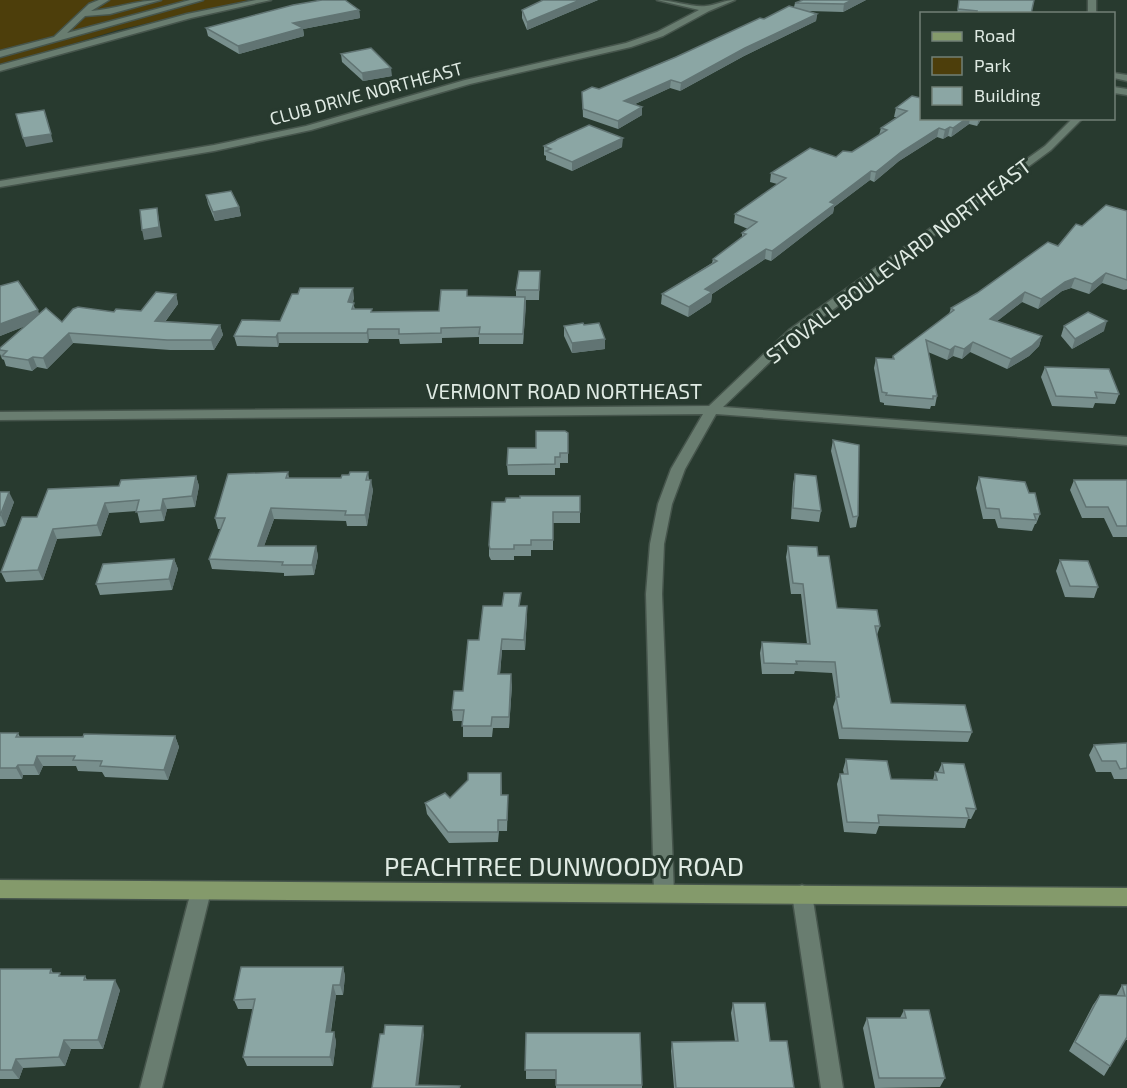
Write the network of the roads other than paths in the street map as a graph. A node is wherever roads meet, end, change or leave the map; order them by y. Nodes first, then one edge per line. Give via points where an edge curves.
1 (105, 0) edge
2 (157, 0) edge
3 (199, 0) edge
4 (267, 0) edge
5 (661, 0) edge
6 (731, 0) edge
7 (706, 9) junction
8 (84, 14) junction
9 (56, 39) junction
10 (0, 54) edge
11 (0, 68) edge
12 (1077, 120) edge
13 (0, 184) edge
14 (711, 410) junction
15 (0, 416) edge
16 (1127, 441) edge
17 (0, 889) edge
18 (201, 891) junction
19 (664, 893) junction
20 (802, 894) junction
21 (1127, 897) edge
22 (151, 1088) edge
23 (832, 1088) edge

1 - 8 street
2 - 8 street
3 - 9 street
4 - 11 street via 190,16
5 - 7 street
6 - 7 street, CLUB DRIVE NORTHEAST
7 - 13 street, CLUB DRIVE NORTHEAST via 660,34 628,45 468,82 308,128
8 - 9 street
9 - 10 street
12 - 14 street, STOVALL BOULEVARD NORTHEAST via 1048,148 793,333
14 - 15 street, VERMONT ROAD NORTHEAST
14 - 16 street, VERMONT ROAD NORTHEAST
14 - 19 street, STOVALL BOULEVARD NORTHEAST via 678,469 665,504 657,544 654,594
17 - 18 main road, PEACHTREE DUNWOODY ROAD
18 - 19 main road, PEACHTREE DUNWOODY ROAD
18 - 22 street
19 - 20 main road, PEACHTREE DUNWOODY ROAD
20 - 21 main road, PEACHTREE DUNWOODY ROAD
20 - 23 street

